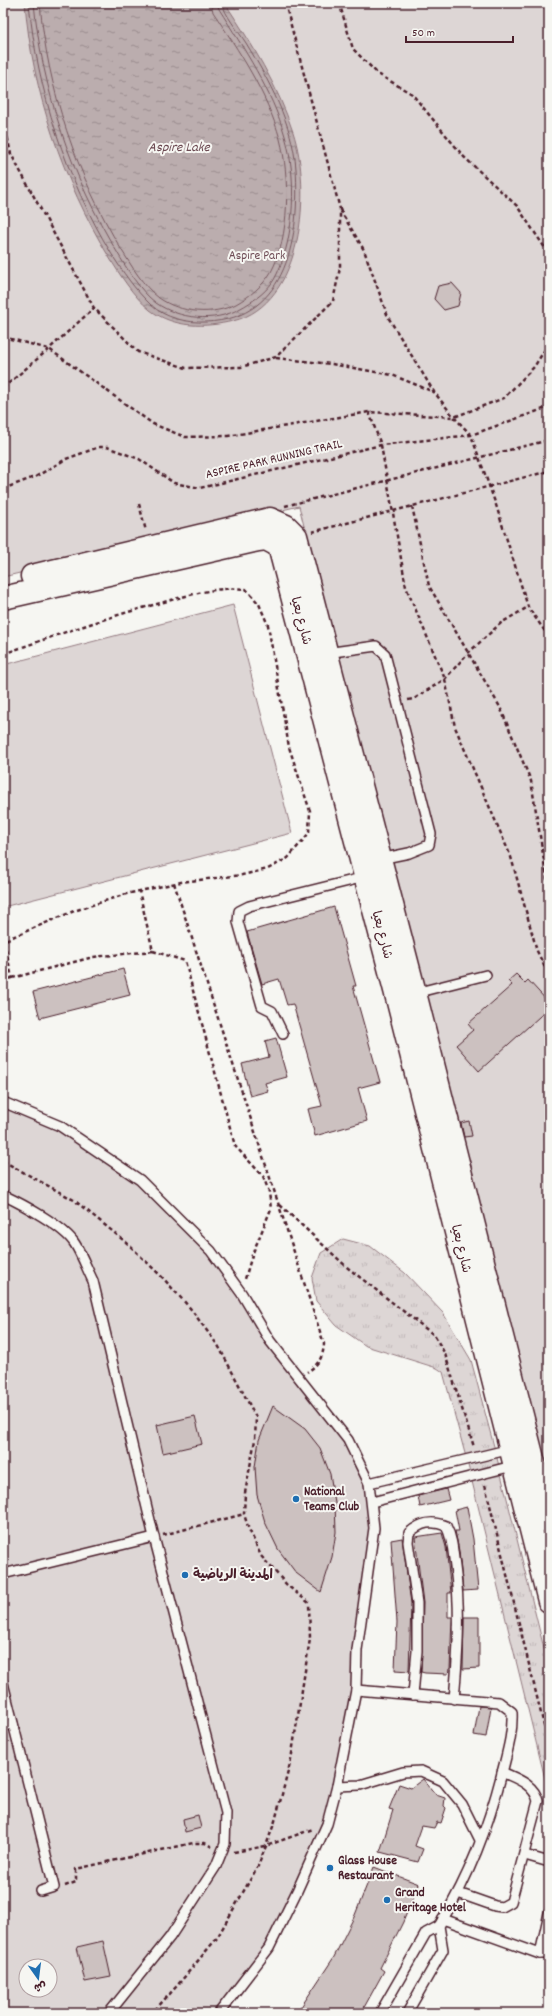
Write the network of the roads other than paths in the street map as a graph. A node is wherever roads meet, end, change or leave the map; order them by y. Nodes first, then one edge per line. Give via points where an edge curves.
1 (3, 583) edge
2 (3, 598) edge
3 (318, 655) junction
4 (376, 869) junction
5 (486, 976) dead end
6 (406, 995) junction
7 (283, 1034) dead end
8 (3, 1102) edge
9 (3, 1195) edge
10 (521, 1455) junction
11 (369, 1483) junction
12 (372, 1502) junction
13 (549, 1522) edge
14 (154, 1537) junction
15 (3, 1574) edge
16 (549, 1601) edge
17 (3, 1683) edge
18 (356, 1690) junction
19 (413, 1695) junction
20 (454, 1698) junction
21 (13, 1724) junction
22 (3, 1726) edge
23 (502, 1772) junction
24 (337, 1786) junction
25 (480, 1840) junction
26 (525, 1855) junction
27 (549, 1862) edge
28 (42, 1890) dead end
29 (458, 1893) junction
30 (549, 1913) edge
31 (441, 1923) junction
32 (545, 1954) edge
33 (109, 2013) edge
34 (219, 2013) edge
35 (380, 2013) edge
36 (407, 2013) edge

1 - 3 street, شارع بعيا via 270,519 286,526 296,536
2 - 3 street, شارع بعيا via 266,539 279,546
3 - 4 street, شارع بعيا
3 - 4 lane via 376,646 385,654 431,834 429,845
4 - 6 street, شارع بعيا
4 - 7 lane via 239,911 238,922 262,1006 272,1011
5 - 6 lane
6 - 10 street, شارع بعيا
8 - 11 lane via 60,1126 140,1180 211,1251 242,1294 270,1342 348,1440
9 - 14 lane via 52,1223 75,1243 93,1281
10 - 11 lane
10 - 12 lane
10 - 13 street, شارع بعيا
10 - 16 street, شارع بعيا
11 - 12 lane
12 - 18 lane via 374,1528 357,1650
14 - 15 lane
14 - 33 lane via 226,1812 225,1844 216,1866 170,1937
17 - 21 lane
18 - 19 lane
18 - 24 lane
19 - 20 lane
19 - 20 lane via 417,1651 416,1603 409,1533 418,1525 435,1522 446,1526 451,1536 459,1595
20 - 23 lane via 498,1702 512,1712 513,1729
21 - 22 lane
21 - 28 lane via 54,1887
23 - 25 lane via 493,1808
23 - 26 lane via 531,1787 536,1793 538,1801
24 - 25 lane via 360,1785 403,1772 421,1770 443,1781 453,1792
24 - 34 lane via 327,1824 269,1948
25 - 29 lane
26 - 27 lane
26 - 29 lane via 512,1902 502,1907 495,1906
29 - 31 lane
30 - 32 lane
31 - 32 lane
31 - 35 lane via 426,1933
31 - 36 lane via 443,1950

